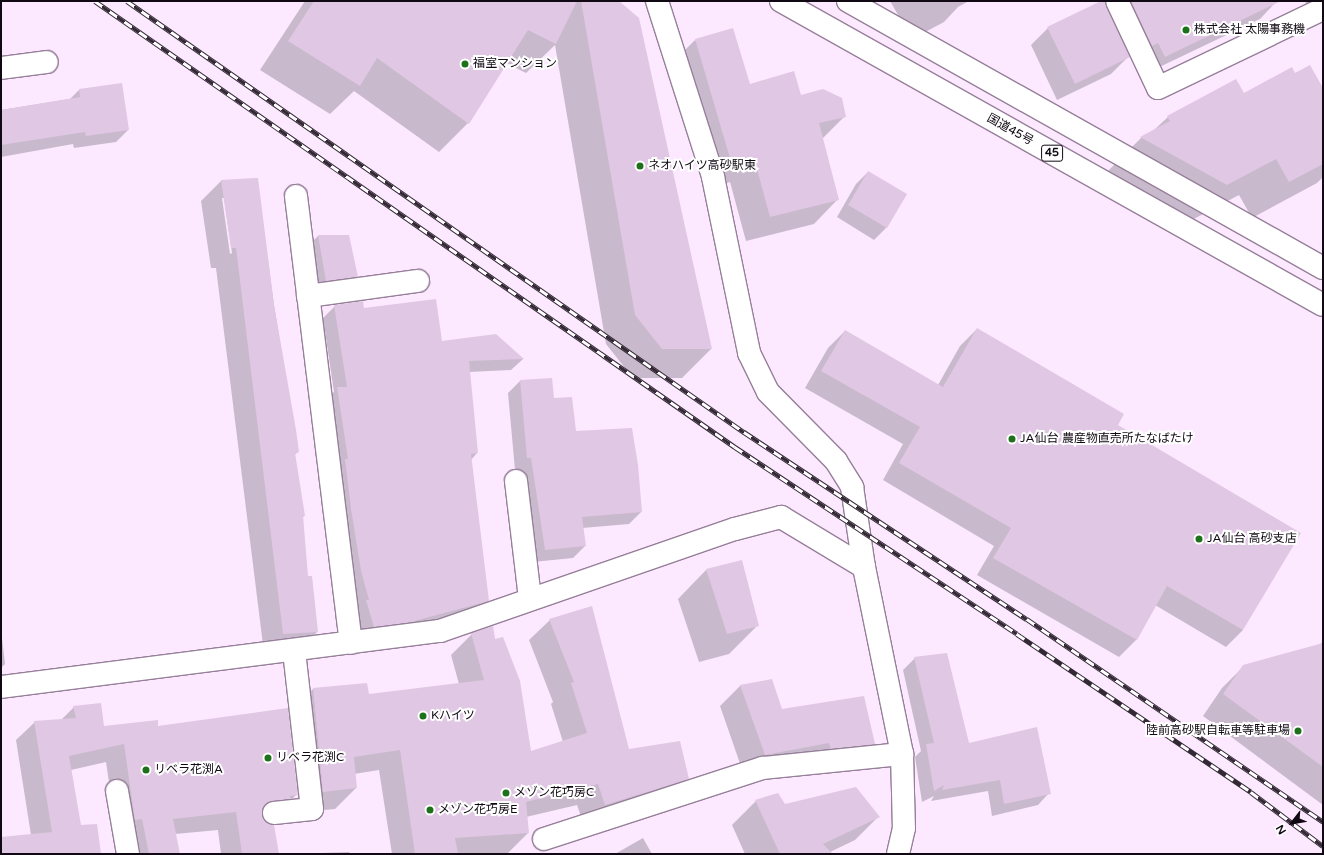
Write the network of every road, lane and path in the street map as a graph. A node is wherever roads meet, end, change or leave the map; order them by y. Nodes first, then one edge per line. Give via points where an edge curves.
1 (657, 1) edge
2 (781, 1) edge
3 (848, 1) edge
4 (1117, 1) edge
5 (1323, 9) edge
6 (47, 62) dead end
7 (1, 68) edge
8 (296, 196) dead end
9 (1323, 268) edge
10 (418, 281) dead end
11 (308, 296) junction
12 (1323, 305) edge
13 (516, 481) dead end
14 (864, 567) junction
15 (530, 598) junction
16 (351, 643) junction
17 (294, 650) junction
18 (1, 687) edge
19 (902, 754) junction
20 (117, 791) dead end
21 (274, 813) dead end
22 (544, 839) dead end
23 (128, 854) edge
24 (898, 854) edge

1 - 14 main road via 713,177 749,353 768,392 836,461 852,487
2 - 12 main road, 国道45号 / 45
3 - 9 main road
4 - 5 main road via 1158,88
6 - 7 main road
8 - 11 main road
10 - 11 main road
11 - 16 main road
13 - 15 main road
14 - 15 main road via 781,517 735,529
14 - 19 main road
15 - 16 main road via 440,631
16 - 17 main road
17 - 18 main road
17 - 21 main road via 312,809
19 - 22 main road via 764,768
19 - 24 main road via 904,828
20 - 23 main road

